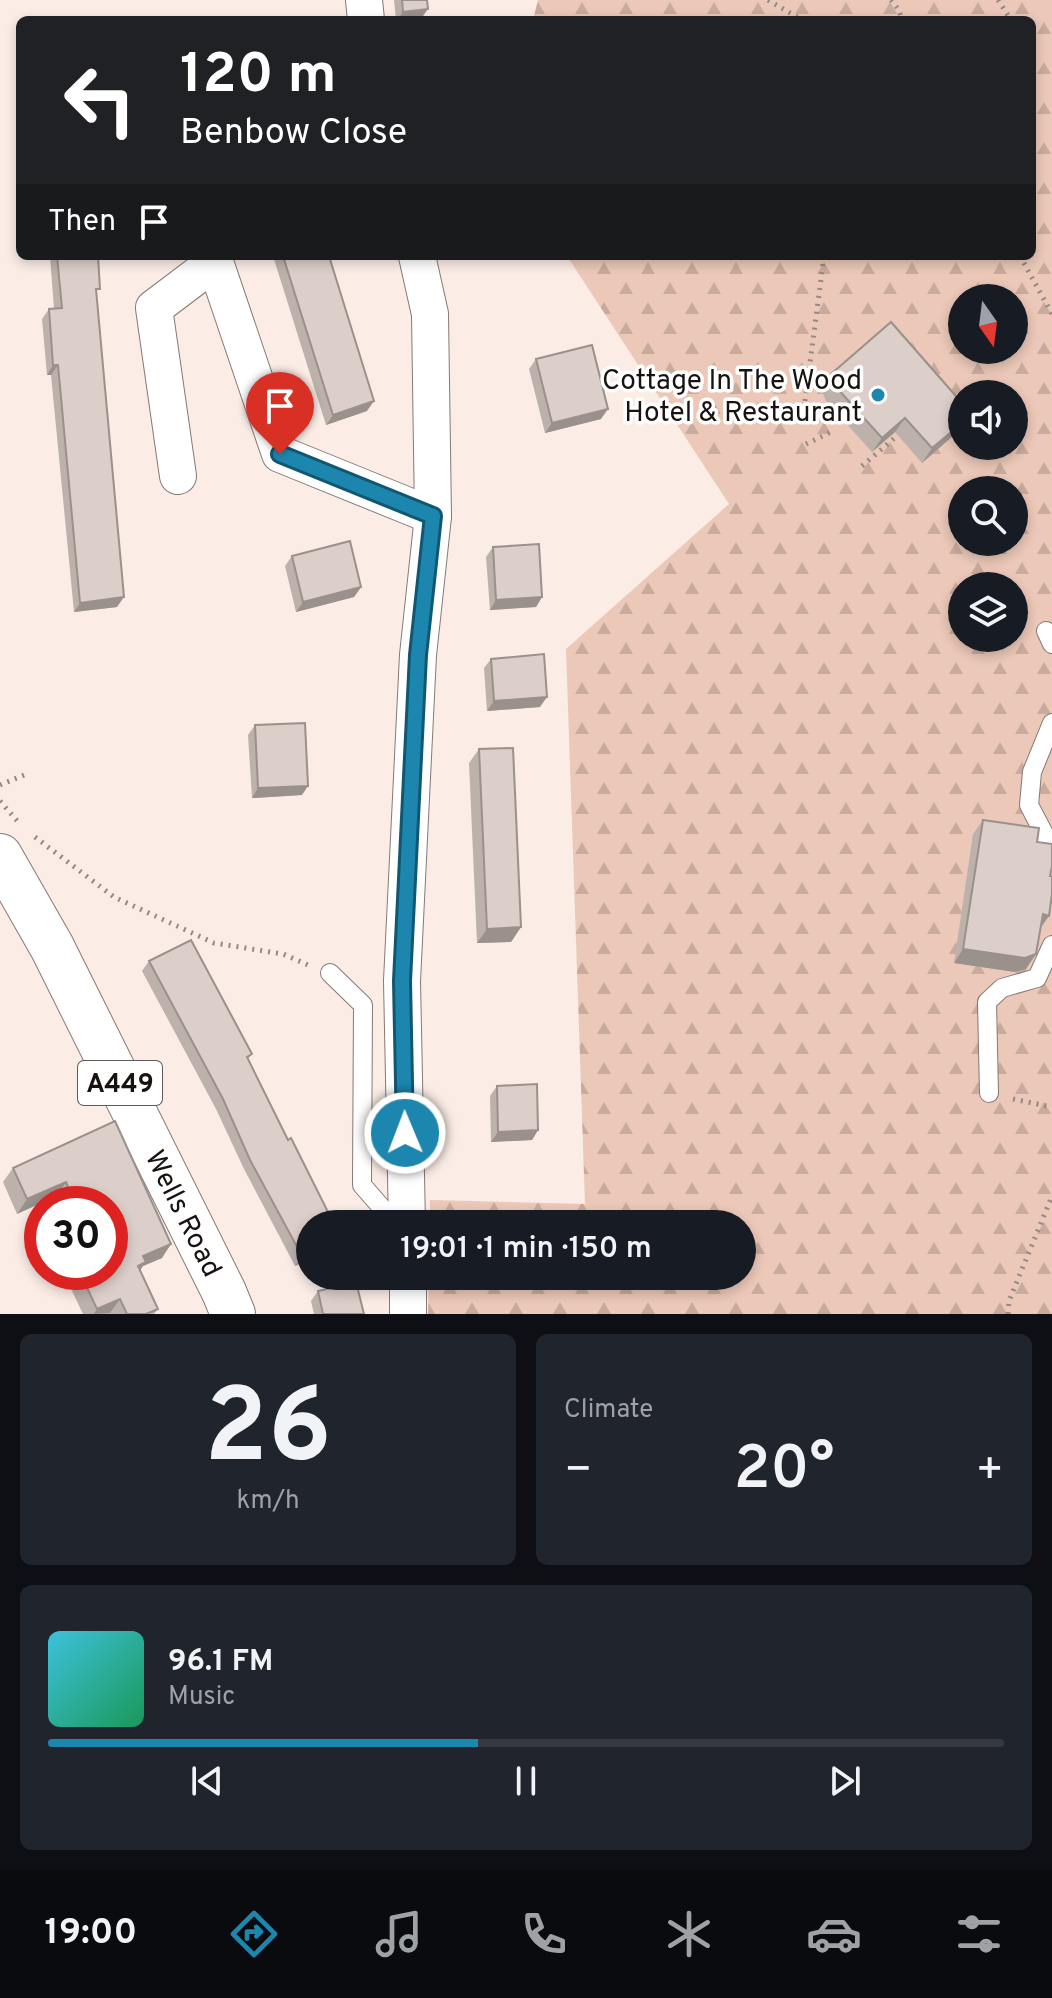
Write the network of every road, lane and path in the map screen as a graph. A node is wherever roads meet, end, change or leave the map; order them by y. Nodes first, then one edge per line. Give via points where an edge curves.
1 (768, 0) edge
2 (795, 16) edge
3 (213, 260) edge
4 (214, 260) edge
5 (418, 260) edge
6 (823, 260) edge
7 (1022, 260) edge
8 (1052, 314) edge
9 (805, 401) dead end
10 (831, 432) dead end
11 (898, 435) edge
12 (806, 444) dead end
13 (862, 466) dead end
14 (178, 476) dead end
15 (433, 516) junction
16 (1052, 723) edge
17 (29, 773) dead end
18 (0, 785) edge
19 (0, 801) edge
20 (1052, 849) edge
21 (0, 856) edge
22 (1052, 945) edge
23 (330, 973) joint
24 (989, 1093) joint
25 (1052, 1107) edge
26 (1052, 1196) edge
27 (384, 1210) edge
28 (407, 1210) edge
29 (408, 1290) edge
30 (230, 1312) edge
31 (408, 1314) edge
32 (1008, 1314) edge

1 - 2 path
3 - 14 street via 154,308
4 - 15 street via 280,454
5 - 15 street via 430,314
6 - 9 path
7 - 8 path
10 - 12 path
11 - 13 path
15 - 28 street via 418,655 402,981
16 - 20 lane via 1032,772 1029,805
17 - 18 path
19 - 23 path via 24,828 114,897 214,943 283,954
21 - 30 highway, Wells Road / A449 via 52,947
22 - 24 lane via 1037,978 1002,988 987,1002
23 - 27 lane via 363,1005 362,1185
24 - 25 path
26 - 32 path
29 - 31 street

